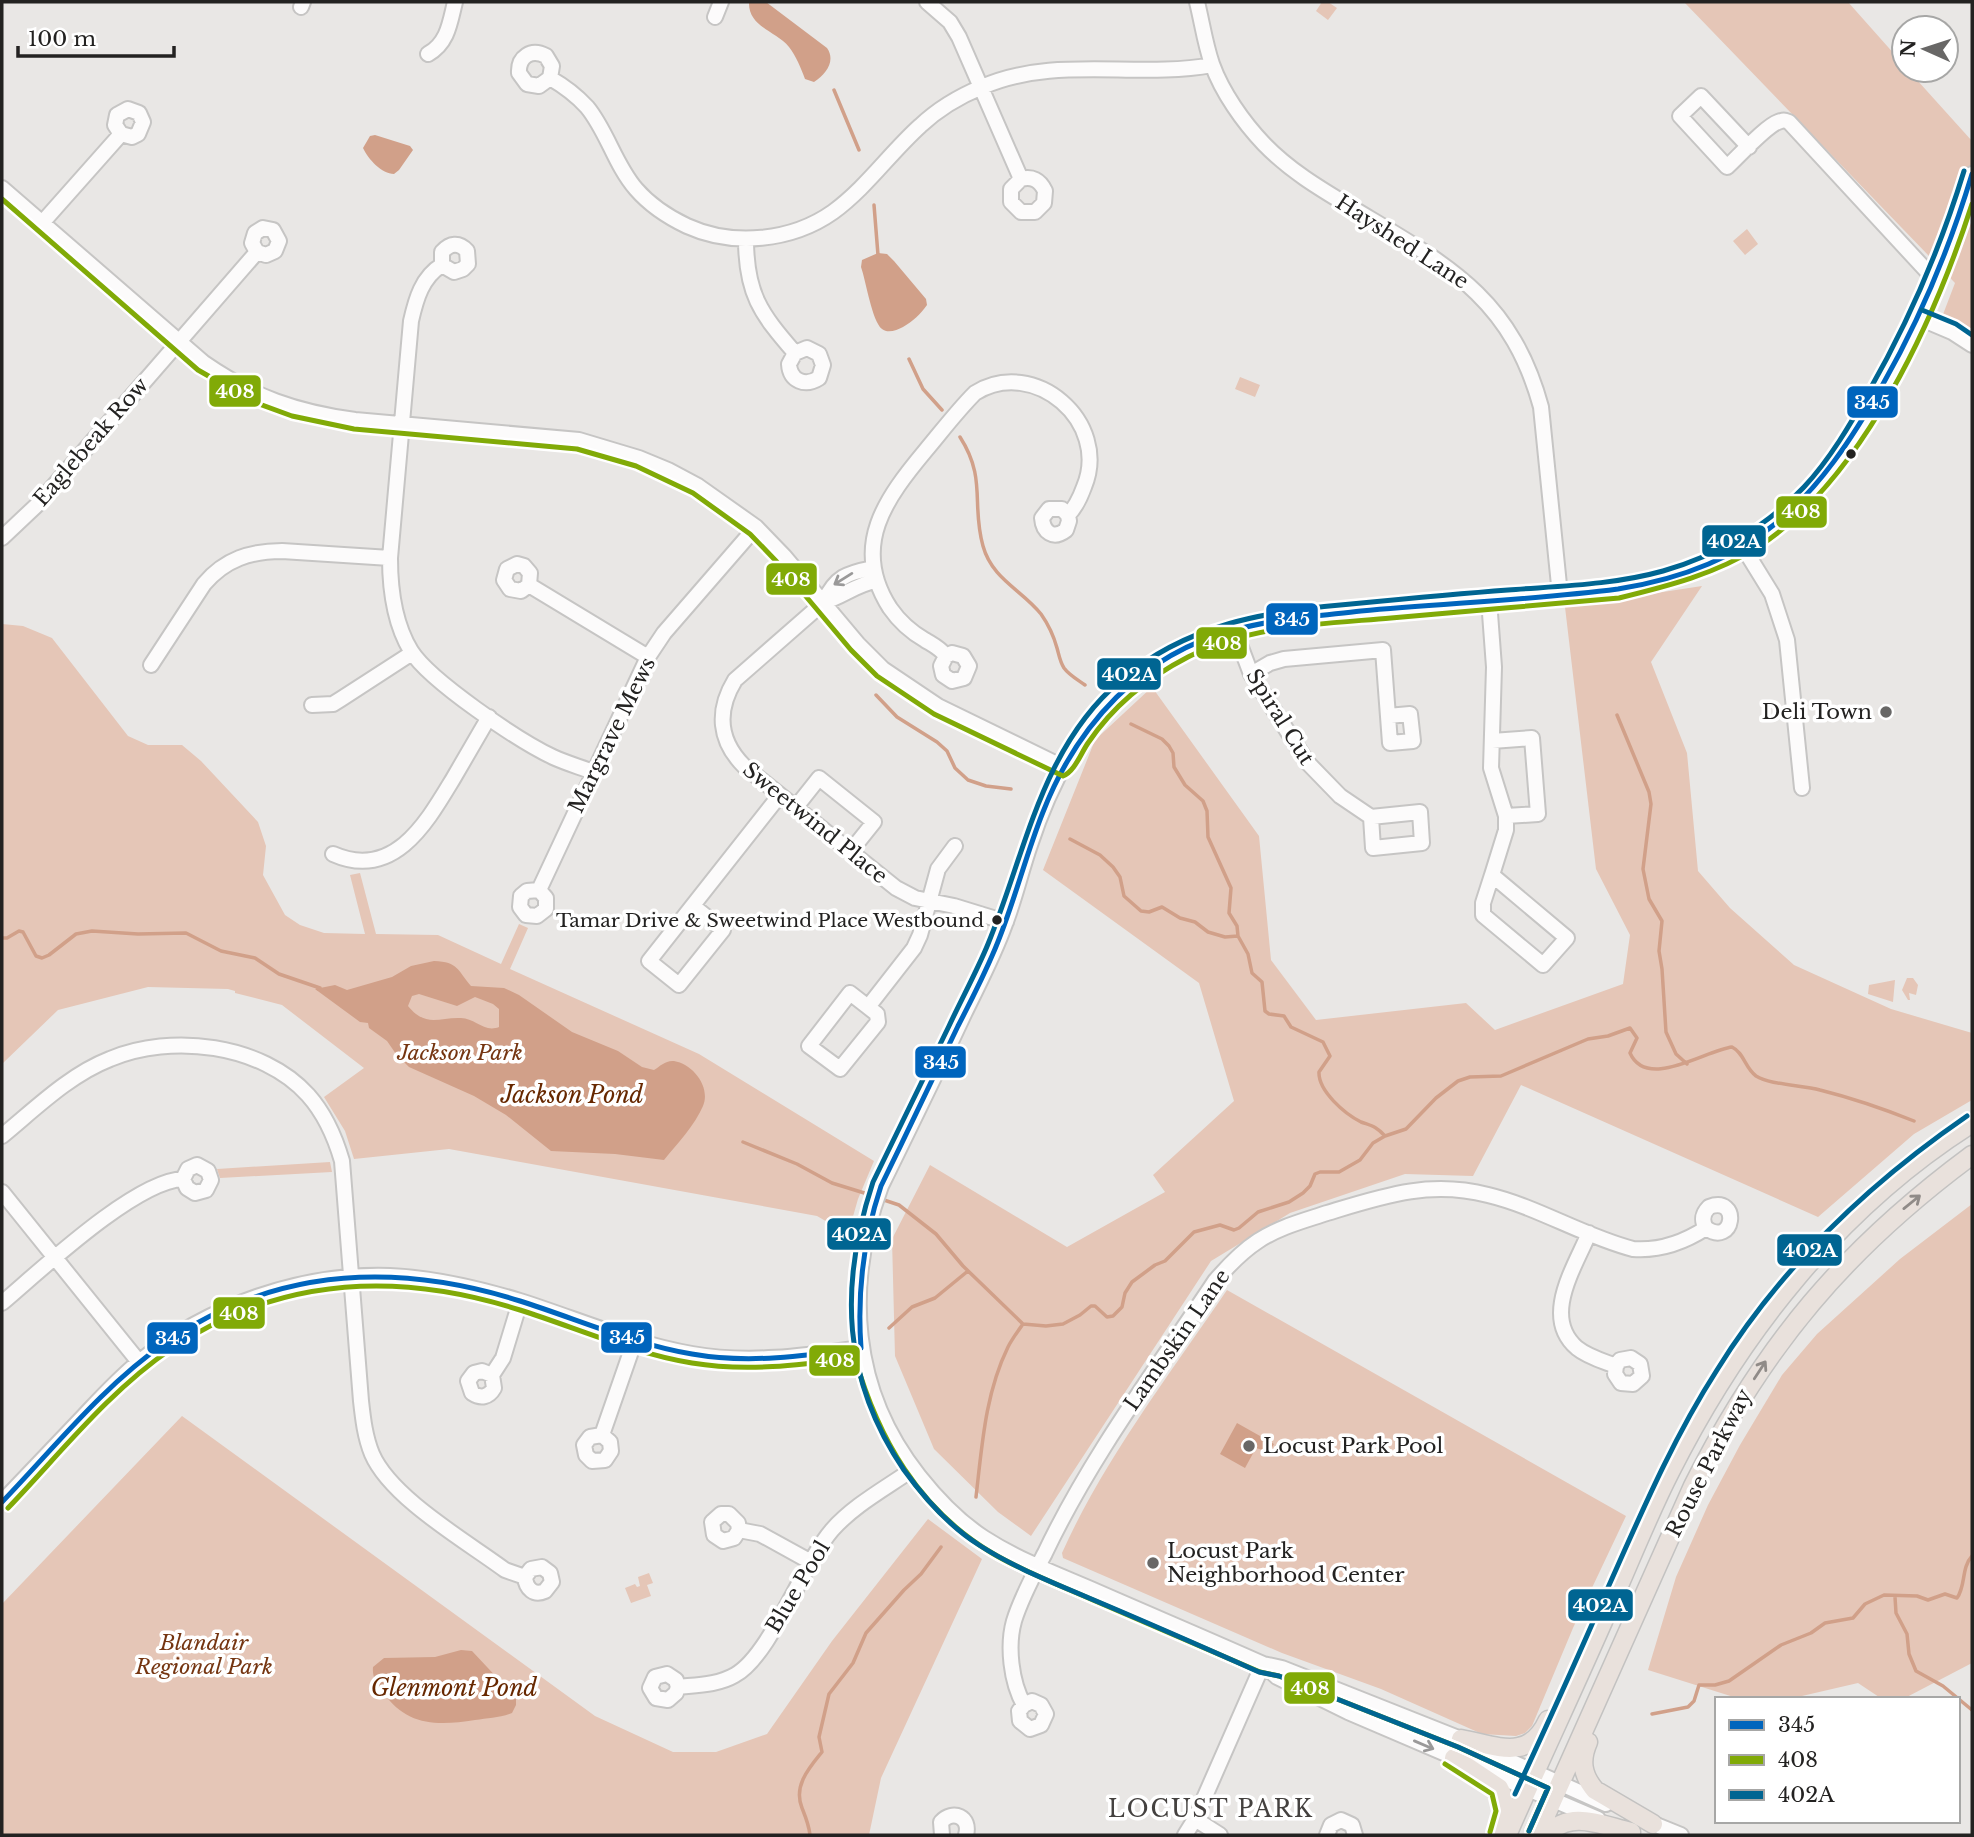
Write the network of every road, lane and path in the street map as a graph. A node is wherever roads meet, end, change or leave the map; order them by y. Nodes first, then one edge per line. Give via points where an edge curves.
1 (455, 2) edge
2 (721, 2) edge
3 (928, 2) edge
4 (1198, 2) edge
5 (715, 17) dead end
6 (428, 54) dead end
7 (1212, 65) junction
8 (550, 78) dead end
9 (982, 87) junction
10 (121, 134) dead end
11 (1749, 147) junction
12 (1972, 174) edge
13 (1021, 179) dead end
14 (2, 188) edge
15 (42, 223) junction
16 (746, 239) junction
17 (257, 253) dead end
18 (442, 265) dead end
19 (1936, 281) junction
20 (1919, 318) junction
21 (177, 342) junction
22 (1972, 345) edge
23 (795, 353) dead end
24 (401, 423) junction
25 (1068, 514) dead end
26 (756, 527) junction
27 (2, 538) edge
28 (1742, 547) junction
29 (390, 558) junction
30 (874, 575) junction
31 (529, 585) dead end
32 (1560, 594) junction
33 (1489, 600) junction
34 (824, 602) junction
35 (1234, 629) junction
36 (412, 653) junction
37 (946, 656) dead end
38 (648, 657) junction
39 (151, 666) dead end
40 (1251, 674) junction
41 (312, 705) dead end
42 (1388, 716) dead end
43 (489, 717) junction
44 (1492, 741) junction
45 (1063, 767) junction
46 (593, 772) junction
47 (1802, 788) dead end
48 (780, 796) junction
49 (796, 807) junction
50 (1506, 816) junction
51 (1371, 817) dead end
52 (956, 846) dead end
53 (850, 852) junction
54 (333, 854) dead end
55 (1492, 875) junction
56 (539, 891) dead end
57 (929, 902) junction
58 (693, 906) junction
59 (1006, 922) junction
60 (868, 1007) junction
61 (1972, 1123) edge
62 (2, 1136) edge
63 (1972, 1155) edge
64 (183, 1179) dead end
65 (2, 1192) edge
66 (1706, 1228) dead end
67 (1589, 1233) junction
68 (56, 1258) junction
69 (352, 1278) junction
70 (520, 1302) junction
71 (2, 1303) edge
72 (635, 1340) junction
73 (861, 1348) junction
74 (139, 1362) junction
75 (1616, 1366) dead end
76 (492, 1375) dead end
77 (602, 1435) dead end
78 (913, 1469) junction
79 (2, 1502) edge
80 (739, 1530) dead end
81 (811, 1562) junction
82 (1038, 1566) junction
83 (526, 1577) dead end
84 (1648, 1587) junction
85 (1603, 1623) junction
86 (1263, 1664) junction
87 (678, 1687) dead end
88 (1024, 1704) dead end
89 (1461, 1739) junction
90 (1454, 1758) junction
91 (1534, 1773) junction
92 (1527, 1790) junction
93 (1556, 1793) junction
94 (1195, 1819) junction
95 (1653, 1824) junction
96 (1635, 1834) edge
97 (942, 1835) edge
98 (966, 1835) edge
99 (1185, 1835) edge
100 (1220, 1835) edge
101 (1327, 1835) edge
102 (1355, 1835) edge
103 (1498, 1835) edge
104 (1507, 1835) edge
105 (1537, 1835) edge
106 (1547, 1835) edge
107 (1681, 1835) edge

1 - 6 street via 445,40
2 - 5 street
3 - 9 street via 950,22
4 - 7 street, Hayshed Lane
7 - 9 street via 1156,71 1037,71
7 - 32 street, Hayshed Lane via 1251,129 1279,158 1454,272 1483,298 1512,335 1541,407
8 - 16 street via 588,109 625,174 646,200 689,227
9 - 13 street
9 - 16 street via 951,102 920,126 832,212 800,229
10 - 15 street
11 - 11 street via 1727,167 1680,116 1701,96
11 - 19 street via 1776,122 1789,122
12 - 19 street
14 - 15 street
15 - 21 street
16 - 23 street via 753,293
17 - 21 street, Eaglebeak Row
18 - 24 street via 427,279 415,304
19 - 20 street
20 - 22 street
20 - 28 street via 1832,467 1798,505
21 - 24 street via 225,377 272,401 325,416
21 - 27 street, Eaglebeak Row via 38,504
24 - 26 street via 553,436 607,447 698,486
24 - 29 street
25 - 30 street via 1079,501 1089,470 1084,427 1058,399 1034,387 997,383 975,393 962,406 895,487 877,528
26 - 34 street
26 - 38 street, Margrave Mews
28 - 32 street via 1667,579
28 - 47 street via 1772,594 1787,640
29 - 36 street via 394,605
29 - 39 street via 274,551 234,559 204,584
30 - 34 street, Sweetwind Place via 837,599
30 - 37 street via 901,622
31 - 38 street
32 - 33 street
33 - 35 street via 1289,618
33 - 44 street via 1494,667
34 - 45 street via 874,661 910,690
34 - 48 street, Sweetwind Place via 735,680 722,711 723,735 733,756
35 - 40 street, Spiral Cut
35 - 45 street via 1183,649 1123,689 1085,731
36 - 41 street via 333,704
36 - 43 street
38 - 46 street, Margrave Mews
40 - 42 street via 1284,659 1383,650
40 - 51 street, Spiral Cut via 1307,762 1340,796
43 - 46 street via 553,757
43 - 54 street via 430,817 408,844 366,860
44 - 50 street via 1492,768
44 - 50 street via 1532,738 1538,814
45 - 59 street via 1038,821
46 - 56 street, Margrave Mews
48 - 49 street, Sweetwind Place
48 - 58 street
49 - 53 street, Sweetwind Place
49 - 53 street via 819,778 874,822
50 - 55 street
52 - 57 street via 938,869
53 - 57 street, Sweetwind Place via 905,894
55 - 55 street via 1567,938 1543,965 1483,915
57 - 59 street, Sweetwind Place
57 - 60 street via 914,948
58 - 58 street via 649,961 679,985 723,930
59 - 73 street via 872,1211 859,1278
60 - 60 street via 877,1014 878,1022 839,1069 809,1046 850,993
61 - 85 main road, Rouse Parkway via 1855,1215 1801,1271 1750,1336 1668,1474
62 - 69 street via 75,1078 123,1053 192,1046 254,1059 308,1095 329,1125 343,1169
84 -> 63 main road, Rouse Parkway via 1717,1439 1779,1343 1873,1236
64 - 68 street via 143,1193
65 - 68 street
66 - 67 street, Lambskin Lane via 1669,1246 1646,1250
67 - 75 street via 1564,1291 1561,1320 1576,1347
67 - 82 street, Lambskin Lane via 1487,1194 1428,1188 1288,1225 1257,1241 1215,1281 1085,1474
68 - 71 street
68 - 74 street
69 - 70 street via 388,1276 446,1282
69 - 74 street via 298,1286 240,1304 185,1330
69 - 83 street via 364,1425 379,1467 397,1491 505,1570
70 - 72 street
70 - 76 street via 503,1358
72 - 73 street via 688,1353 752,1360
72 - 77 street
73 - 78 street via 884,1422
74 - 79 street
78 - 81 street, Blue Pool via 845,1517
78 - 82 street via 955,1516 982,1537
80 - 81 street via 760,1534
81 - 87 street, Blue Pool via 745,1669 723,1681
82 - 86 street
82 - 88 street, Lambskin Lane via 1012,1634 1012,1665
84 - 93 main road, Rouse Parkway
84 - 95 main road via 1582,1759 1595,1790
85 - 89 main road via 1579,1655 1534,1742 1514,1749
85 - 91 main road, Rouse Parkway
86 - 89 street
86 -> 90 street via 1278,1677 1348,1712
86 - 94 street
89 - 91 street
90 - 92 street
90 - 103 main road via 1499,1788 1506,1813
91 - 92 main road, Rouse Parkway
91 - 93 street
92 - 93 street
92 - 104 main road, Rouse Parkway
93 - 95 street
93 - 96 street
93 - 105 main road, Rouse Parkway
94 - 99 street
94 - 100 street
95 - 107 street
96 - 106 main road via 1579,1819 1562,1823
97 - 98 street via 941,1822 952,1815 965,1821
101 - 102 street via 1331,1825 1341,1820 1352,1825

